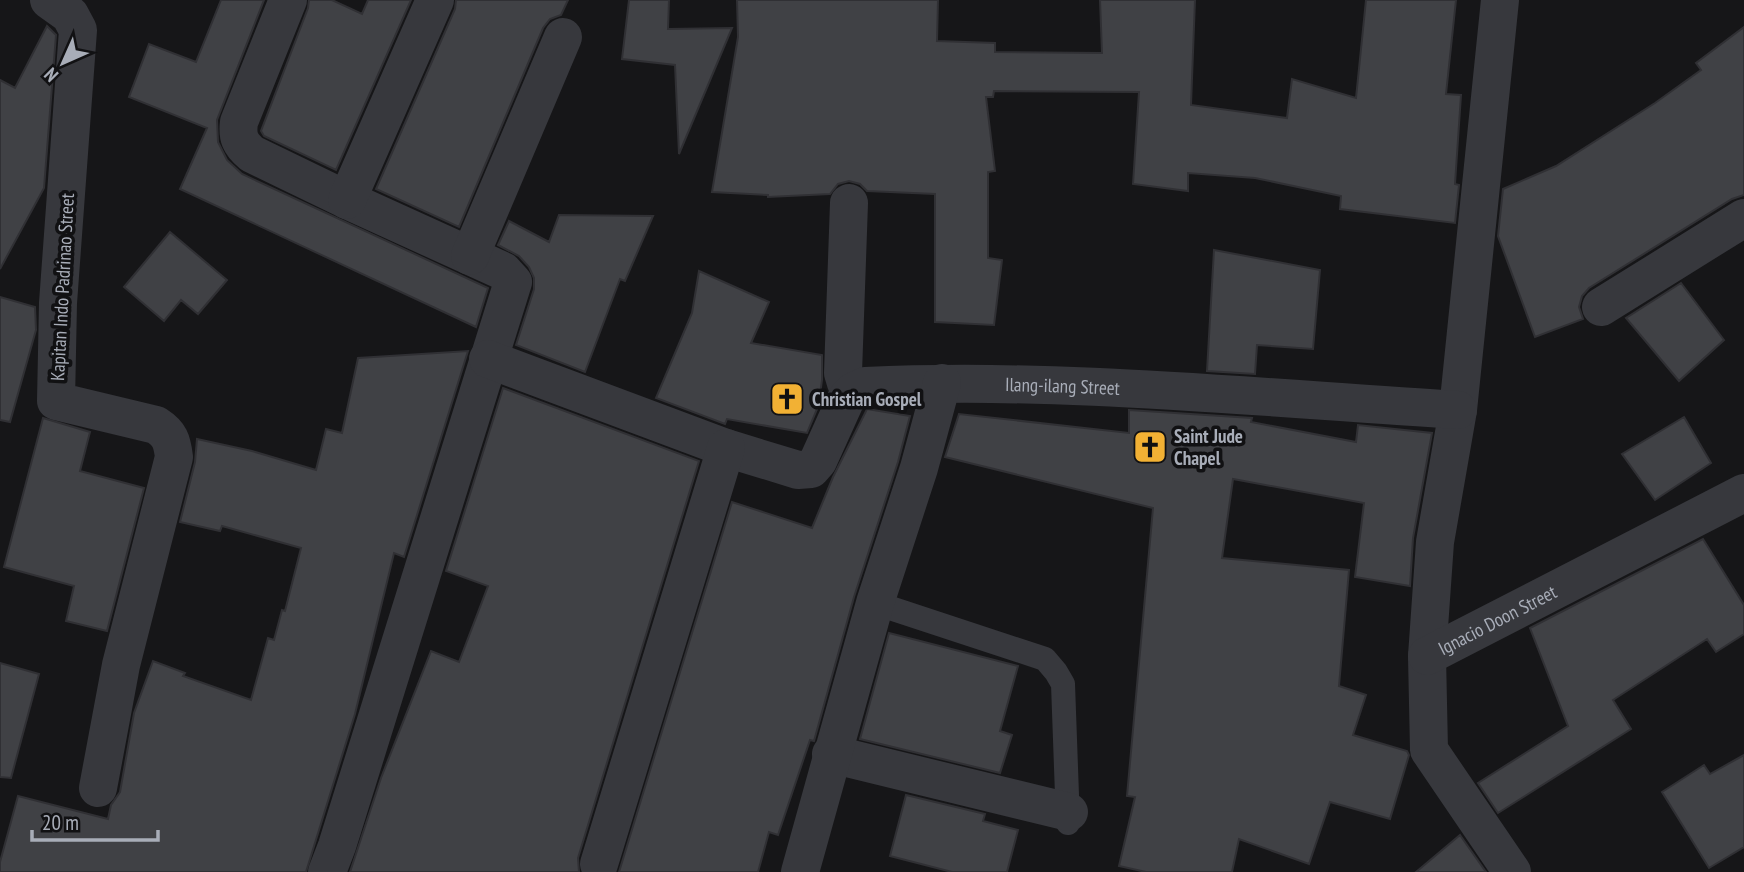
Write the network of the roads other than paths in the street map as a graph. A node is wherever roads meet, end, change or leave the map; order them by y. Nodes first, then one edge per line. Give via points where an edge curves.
1 (49, 0) edge
2 (288, 0) edge
3 (435, 0) edge
4 (1500, 0) edge
5 (563, 37) dead end
6 (347, 200) junction
7 (849, 203) dead end
8 (1744, 218) edge
9 (470, 257) junction
10 (1601, 307) dead end
11 (488, 359) junction
12 (942, 383) junction
13 (853, 391) junction
14 (1458, 410) junction
15 (726, 447) junction
16 (1744, 493) edge
17 (874, 603) junction
18 (1427, 656) junction
19 (831, 754) junction
20 (98, 788) dead end
21 (1068, 820) joint
22 (599, 864) dead end
23 (327, 872) edge
24 (800, 872) edge
25 (1512, 872) edge

1 - 20 street, Kapitan Indo Padrinao Street via 70,15 78,30 58,303 56,401 156,425 171,439 174,457 121,665
2 - 6 street via 239,122 238,138 252,154
3 - 6 street
4 - 14 street
5 - 9 street
6 - 9 street
7 - 13 street via 843,373
8 - 10 street
9 - 11 street via 503,271 513,282
11 - 15 street
11 - 23 street
12 - 13 street, Ilang-ilang Street via 865,386
12 - 14 street, Ilang-ilang Street via 1093,387
12 - 17 street
13 - 15 street via 811,469 798,470
14 - 18 street via 1435,542
15 - 22 street
16 - 18 street, Ignacio Doon Street
17 - 19 street
17 - 21 lane via 1045,659 1063,684
18 - 25 street, Ignacio Doon Street via 1429,750
19 - 21 street
19 - 24 street

